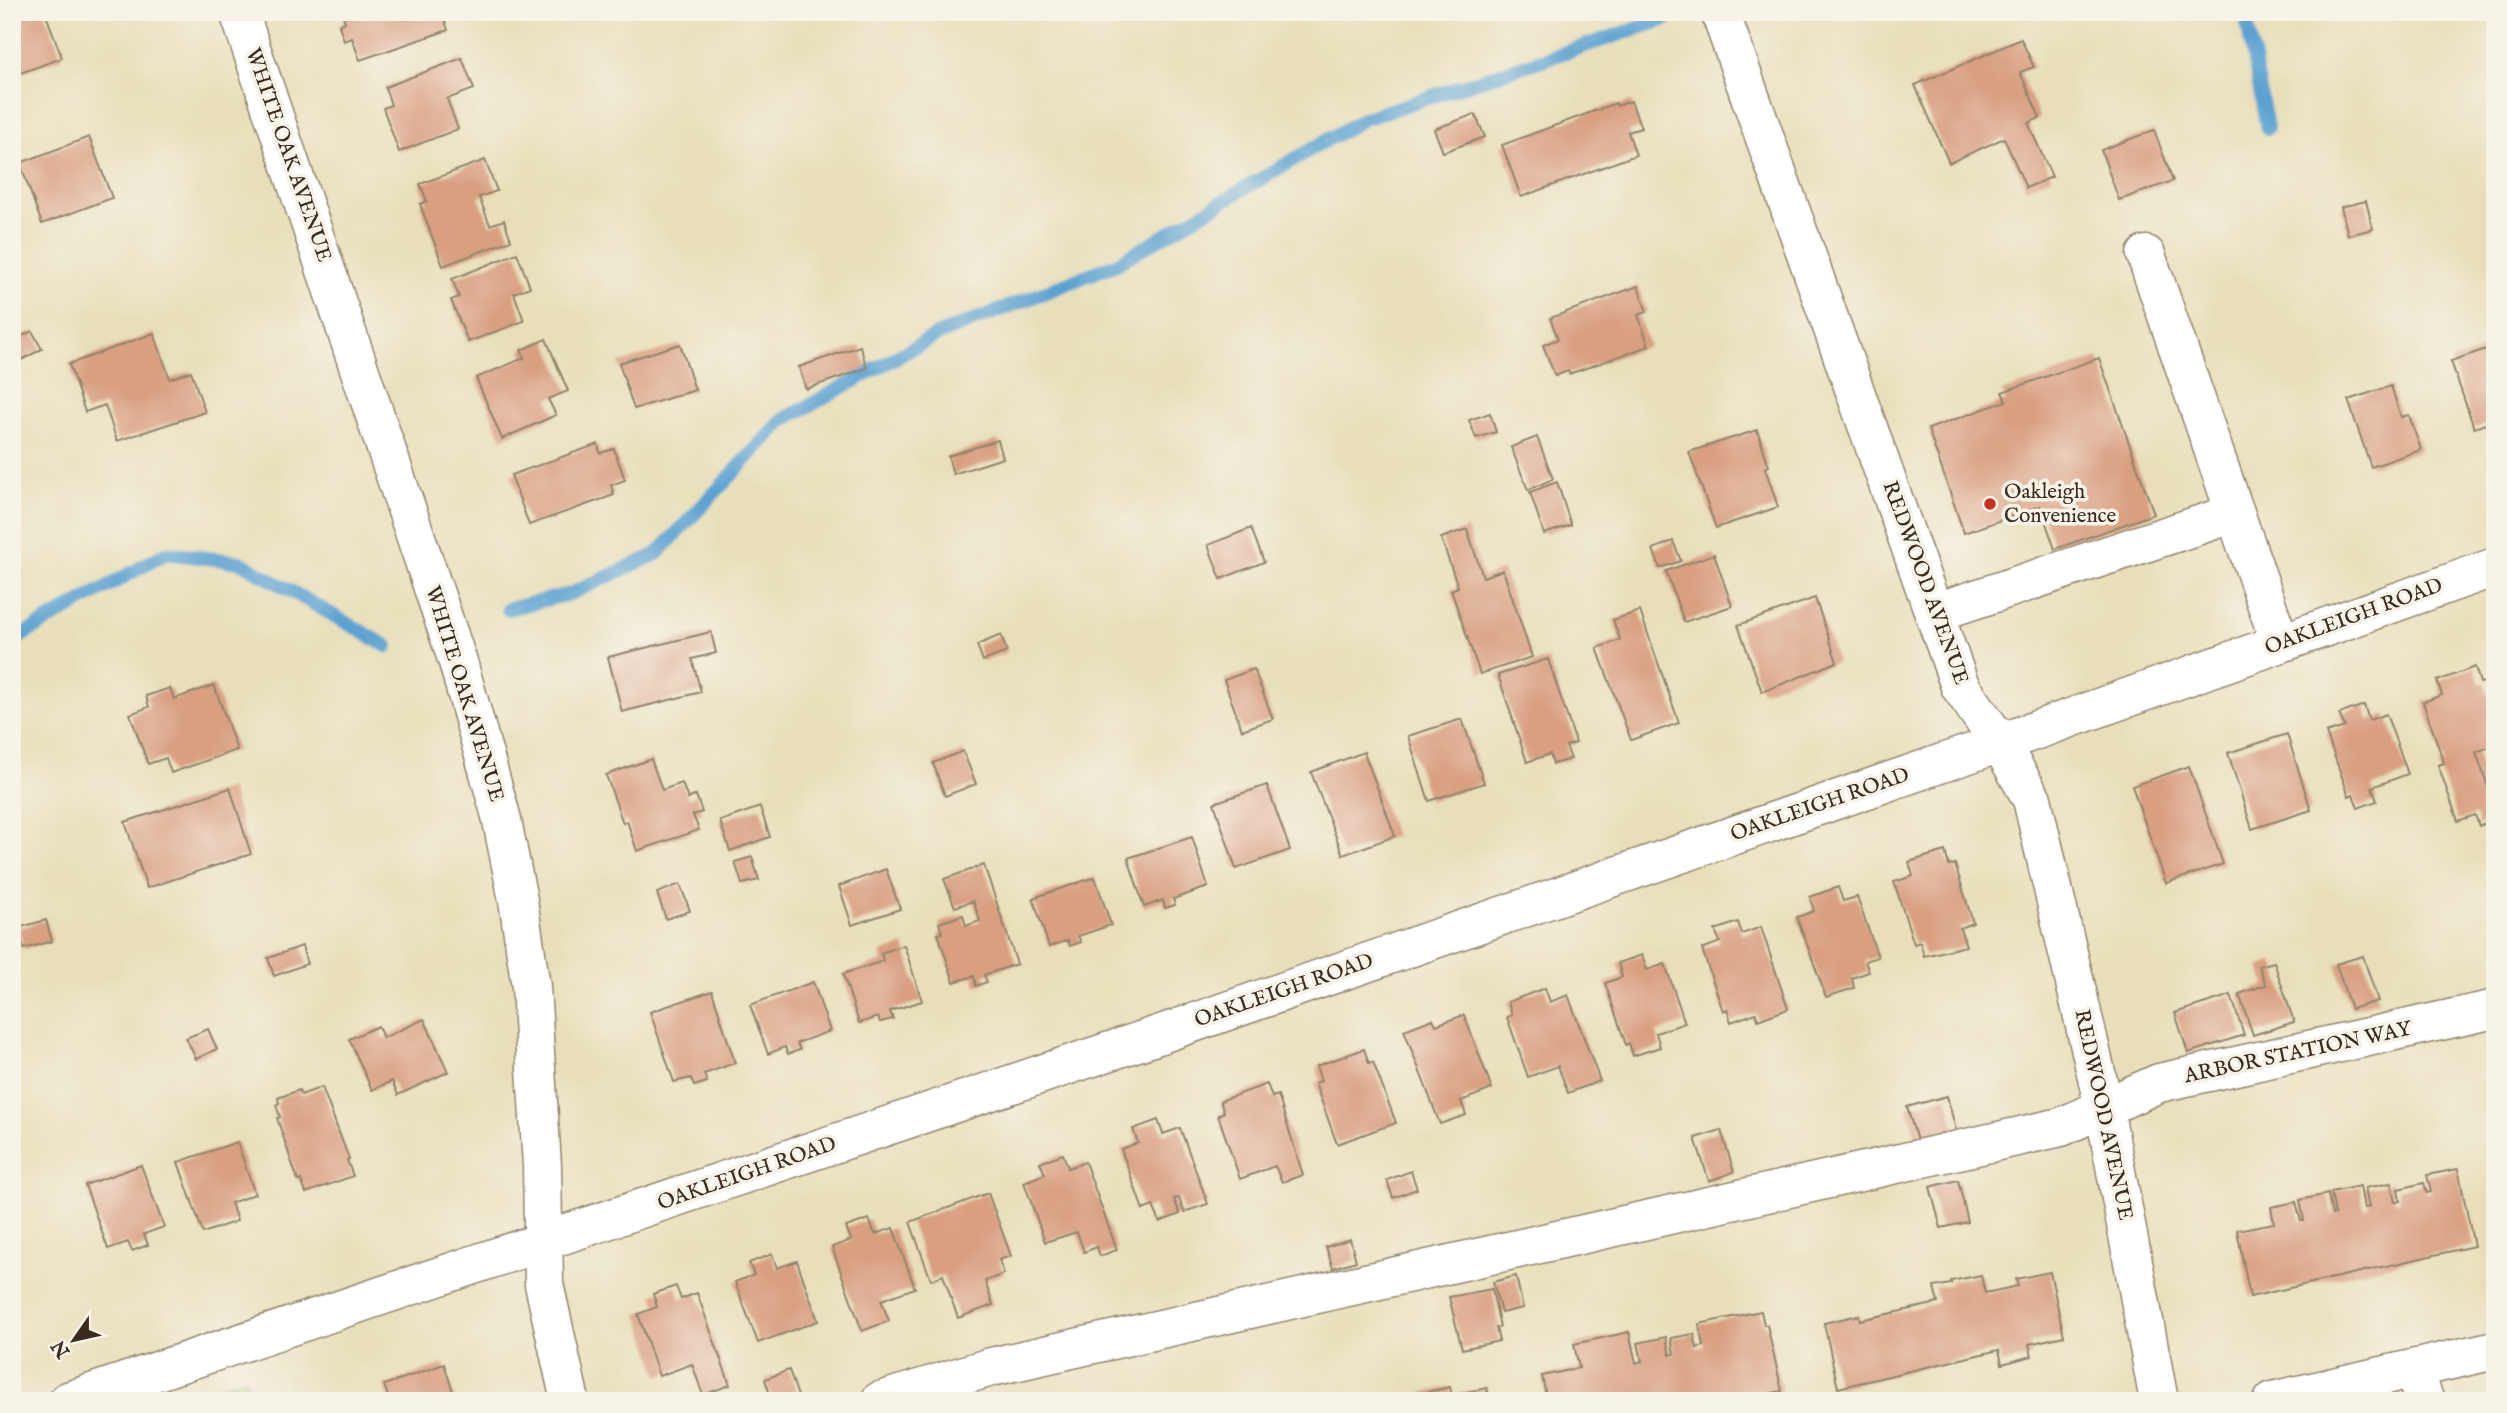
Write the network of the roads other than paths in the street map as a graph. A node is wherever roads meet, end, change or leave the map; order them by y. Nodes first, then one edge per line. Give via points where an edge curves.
1 (239, 12) edge
2 (1720, 12) edge
3 (2146, 255) dead end
4 (2235, 513) junction
5 (2495, 567) edge
6 (1934, 612) junction
7 (2280, 643) junction
8 (2000, 743) junction
9 (2495, 1009) edge
10 (2104, 1107) junction
11 (543, 1242) junction
12 (2495, 1350) edge
13 (2419, 1385) edge
14 (68, 1401) edge
15 (570, 1401) edge
16 (880, 1401) edge
17 (2159, 1401) edge
18 (2273, 1401) edge

1 - 11 street, WHITE OAK AVENUE via 458,662 501,816 531,987
2 - 6 street, REDWOOD AVENUE
3 - 4 street
4 - 6 street
4 - 7 street
5 - 7 street, OAKLEIGH ROAD
6 - 8 street, REDWOOD AVENUE via 1960,686
7 - 8 street, OAKLEIGH ROAD
8 - 10 street, REDWOOD AVENUE via 2032,799
8 - 11 street, OAKLEIGH ROAD
9 - 10 street, ARBOR STATION WAY via 2159,1083
10 - 16 street, ARBOR STATION WAY via 2061,1127 991,1367
10 - 17 street, REDWOOD AVENUE
11 - 14 street, OAKLEIGH ROAD
11 - 15 street, WHITE OAK AVENUE via 544,1284
12 - 13 street
13 - 18 street

